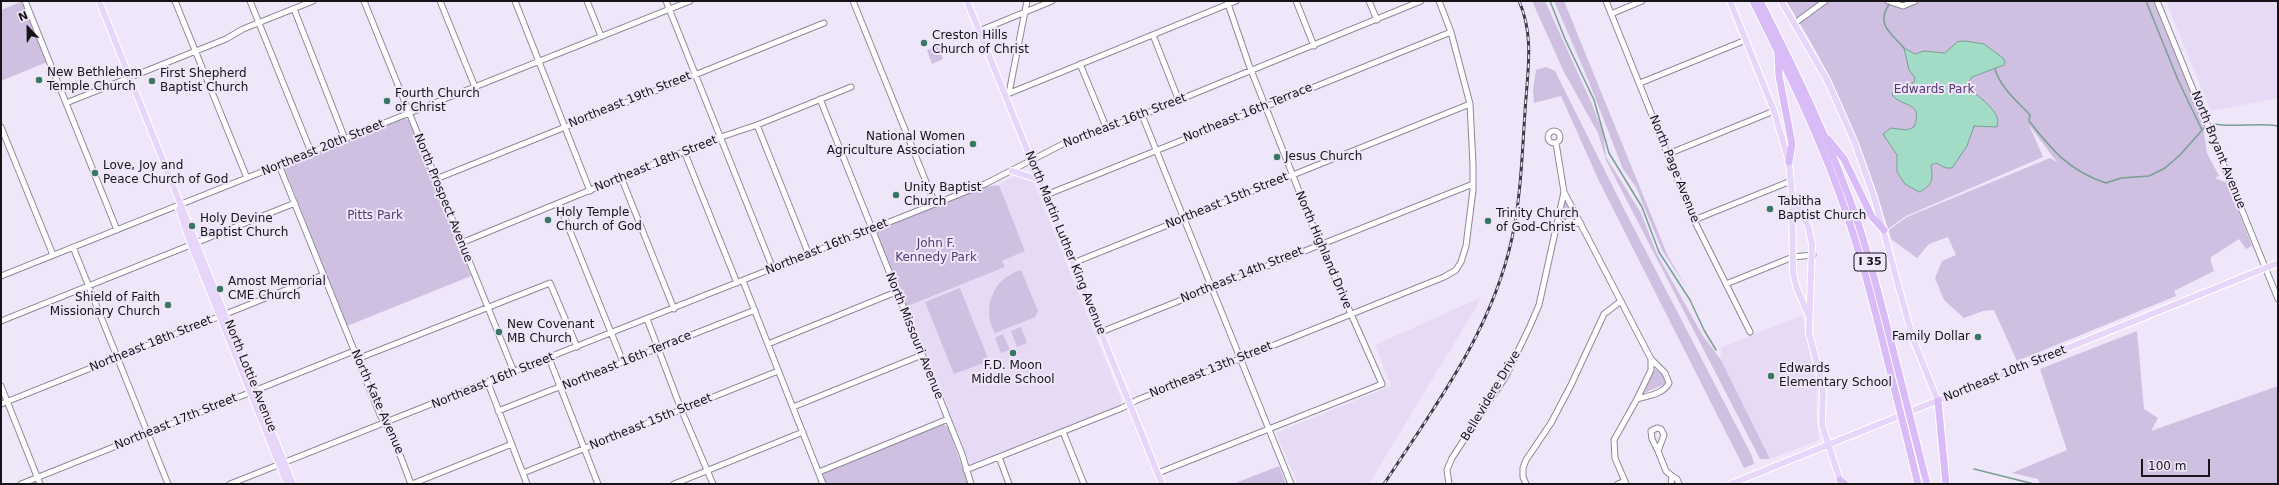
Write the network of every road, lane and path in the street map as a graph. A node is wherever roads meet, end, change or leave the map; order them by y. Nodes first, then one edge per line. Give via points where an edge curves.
1 (25, 1) edge
2 (96, 1) edge
3 (99, 1) edge
4 (175, 1) edge
5 (250, 1) edge
6 (313, 1) edge
7 (364, 1) edge
8 (440, 1) edge
9 (515, 1) edge
10 (587, 1) edge
11 (666, 1) edge
12 (690, 1) edge
13 (853, 1) edge
14 (967, 1) edge
15 (1027, 1) edge
16 (1052, 1) edge
17 (1236, 1) edge
18 (1296, 1) edge
19 (1369, 1) edge
20 (1421, 1) edge
21 (1439, 1) edge
22 (1606, 1) edge
23 (1642, 1) edge
24 (1730, 1) edge
25 (1753, 1) edge
26 (1760, 1) edge
27 (1782, 1) edge
28 (1825, 1) edge
29 (1915, 1) edge
30 (2157, 1) edge
31 (1228, 2) edge
32 (1891, 2) edge
33 (294, 9) junction
34 (669, 10) junction
35 (1024, 12) junction
36 (1611, 14) junction
37 (1377, 20) junction
38 (259, 23) junction
39 (824, 23) dead end
40 (1795, 23) junction
41 (979, 31) junction
42 (1451, 32) junction
43 (1153, 35) junction
44 (601, 36) junction
45 (1746, 40) junction
46 (1314, 46) junction
47 (196, 51) junction
48 (1778, 51) junction
49 (539, 61) junction
50 (1080, 64) junction
51 (1252, 71) junction
52 (695, 74) junction
53 (128, 78) junction
54 (1640, 83) junction
55 (475, 87) junction
56 (852, 87) dead end
57 (1007, 94) junction
58 (820, 99) junction
59 (1179, 101) junction
60 (66, 103) junction
61 (1470, 104) junction
62 (1266, 106) junction
63 (1774, 111) junction
64 (409, 113) junction
65 (1142, 115) junction
66 (757, 125) junction
67 (564, 126) junction
68 (1, 127) edge
69 (1107, 129) junction
70 (1823, 132) junction
71 (721, 138) junction
72 (345, 139) junction
73 (1556, 143) dead end
74 (1156, 151) junction
75 (311, 152) junction
76 (684, 152) junction
77 (1668, 154) junction
78 (1032, 161) junction
79 (1789, 162) junction
80 (279, 165) junction
81 (1012, 171) junction
82 (1292, 175) junction
83 (621, 177) junction
84 (247, 178) junction
85 (436, 179) junction
86 (1040, 180) junction
87 (1791, 181) junction
88 (1473, 184) junction
89 (590, 190) junction
90 (1564, 192) junction
91 (1046, 195) junction
92 (1792, 196) junction
93 (295, 203) junction
94 (559, 204) junction
95 (935, 204) junction
96 (180, 205) junction
97 (1184, 218) junction
98 (1694, 220) junction
99 (1581, 224) junction
100 (1556, 227) junction
101 (117, 230) junction
102 (872, 230) junction
103 (1884, 230) junction
104 (461, 243) junction
105 (194, 244) junction
106 (1320, 244) junction
107 (73, 247) junction
108 (52, 255) junction
109 (809, 255) junction
110 (1813, 255) junction
111 (1793, 257) junction
112 (1073, 263) junction
113 (2278, 263) edge
114 (2265, 268) junction
115 (773, 269) junction
116 (324, 275) junction
117 (1, 276) edge
118 (743, 281) junction
119 (737, 283) junction
120 (1726, 284) junction
121 (88, 286) junction
122 (1212, 288) junction
123 (896, 292) junction
124 (2278, 299) edge
125 (1621, 301) junction
126 (486, 308) junction
127 (674, 309) junction
128 (755, 310) junction
129 (1808, 314) junction
130 (222, 316) junction
131 (1351, 316) junction
132 (647, 319) junction
133 (1, 321) edge
134 (1101, 332) junction
135 (1750, 332) dead end
136 (612, 333) junction
137 (768, 344) junction
138 (577, 347) junction
139 (658, 349) junction
140 (354, 351) junction
141 (922, 355) junction
142 (117, 358) junction
143 (548, 358) junction
144 (357, 359) junction
145 (1239, 359) junction
146 (1651, 359) junction
147 (623, 362) junction
148 (778, 371) junction
149 (514, 372) junction
150 (488, 382) junction
151 (1, 386) edge
152 (560, 387) junction
153 (253, 391) junction
154 (1637, 399) junction
155 (1938, 401) junction
156 (7, 402) junction
157 (1, 404) edge
158 (1130, 404) junction
159 (793, 407) junction
160 (681, 409) junction
161 (498, 411) junction
162 (948, 419) junction
163 (385, 423) junction
164 (1268, 428) junction
165 (803, 432) junction
166 (1063, 432) junction
167 (147, 433) junction
168 (512, 444) junction
169 (1828, 445) junction
170 (584, 448) junction
171 (1658, 451) dead end
172 (998, 458) junction
173 (282, 463) junction
174 (966, 470) junction
175 (708, 471) junction
176 (819, 472) junction
177 (523, 473) junction
178 (1158, 473) junction
179 (1672, 476) junction
180 (38, 477) junction
181 (1842, 482) edge
182 (1625, 483) edge
183 (21, 484) edge
184 (40, 484) edge
185 (168, 484) edge
186 (230, 484) edge
187 (287, 484) edge
188 (293, 484) edge
189 (412, 484) edge
190 (527, 484) edge
191 (598, 484) edge
192 (674, 484) edge
193 (713, 484) edge
194 (823, 484) edge
195 (971, 484) edge
196 (1009, 484) edge
197 (1084, 484) edge
198 (1162, 484) edge
199 (1291, 484) edge
200 (1449, 484) edge
201 (1526, 484) edge
202 (1618, 484) edge
203 (1671, 484) edge
204 (1679, 484) edge
205 (1731, 484) edge
206 (1918, 484) edge
207 (1927, 484) edge
208 (1946, 484) edge

1 - 60 street
2 - 53 main road, North Lottie Avenue
3 - 53 main road, North Lottie Avenue
4 - 47 street
5 - 38 street
6 - 33 street
7 - 64 street, North Prospect Avenue
8 - 55 street
9 - 49 street
10 - 44 street
11 - 34 street
12 - 34 street, Northeast 20th Street
13 - 95 street
14 - 41 main road, North Martin Luther King Avenue
15 - 35 street
16 - 35 street
17 - 31 street
18 - 46 street
19 - 37 street
20 - 37 street, Northeast 16th Street
21 - 42 street
22 - 36 street, North Page Avenue
23 - 36 street
24 - 45 main road
25 - 48 highway, I 35
26 - 70 highway, I 35
27 - 40 main road
28 - 40 street
29 - 32 street via 1903,6
30 - 114 street, North Bryant Avenue
31 - 43 street
31 - 51 street, North Highland Drive
33 - 38 street
33 - 72 street
34 - 44 street, Northeast 20th Street
34 - 52 street
35 - 41 street
35 - 57 street
36 - 54 street, North Page Avenue
37 - 46 street, Northeast 16th Street
38 - 47 street
38 - 75 street
39 - 52 street, Northeast 19th Street
40 - 103 main road via 1827,80 1854,141
41 - 57 main road, North Martin Luther King Avenue
42 - 61 street
42 - 62 street, Northeast 16th Terrace
43 - 50 street
43 - 59 street
44 - 49 street, Northeast 20th Street
45 - 54 street
45 - 63 main road
46 - 51 street, Northeast 16th Street
47 - 53 street
47 - 84 street
48 - 79 highway via 1778,76 1792,144
48 - 206 highway, I 35, bridge via 1817,135 1843,204 1864,269
49 - 55 street, Northeast 20th Street
49 - 67 street
50 - 57 street
50 - 69 street
51 - 59 street, Northeast 16th Street
51 - 62 street, North Highland Drive
52 - 67 street, Northeast 19th Street
52 - 71 street
53 - 60 street
53 - 96 main road, North Lottie Avenue
54 - 77 street, North Page Avenue
55 - 64 street, Northeast 20th Street
56 - 58 street, Northeast 18th Street
57 - 78 main road, North Martin Luther King Avenue
58 - 66 street, Northeast 18th Street
58 - 102 street, North Missouri Avenue
59 - 65 street, Northeast 16th Street
60 - 101 street
61 - 82 street, Northeast 15th Street
61 - 88 street
62 - 74 street, Northeast 16th Terrace
62 - 82 street, North Highland Drive
63 - 77 street
63 - 79 main road
64 - 72 street, Northeast 20th Street
64 - 85 street, North Prospect Avenue
65 - 69 street, Northeast 16th Street
65 - 74 street
66 - 71 street, Northeast 18th Street
66 - 109 street
67 - 85 street, Northeast 19th Street
67 - 89 street
68 - 108 street
69 - 78 street, Northeast 16th Street via 1063,144
70 - 103 highway via 1844,160 1872,217
70 - 207 highway, I 35, bridge via 1861,233
71 - 76 street, Northeast 18th Street
71 - 115 street
72 - 75 street, Northeast 20th Street
73 - 90 street
74 - 91 street, Northeast 16th Terrace
74 - 97 street
75 - 80 street, Northeast 20th Street
76 - 83 street, Northeast 18th Street
76 - 119 street
77 - 98 street, North Page Avenue
78 - 81 street, Northeast 16th Street
78 - 86 main road, North Martin Luther King Avenue
79 - 87 main road
80 - 84 street, Northeast 20th Street
80 - 93 street, North Kate Avenue
81 - 86 main road
81 - 95 street, Northeast 16th Street
82 - 97 street, Northeast 15th Street
82 - 106 street, North Highland Drive
83 - 89 street, Northeast 18th Street
83 - 127 street
84 - 96 street, Northeast 20th Street
85 - 104 street, North Prospect Avenue
86 - 91 main road, North Martin Luther King Avenue
87 - 92 main road
87 - 98 street
88 - 106 street, Northeast 14th Street
88 - 131 street, Northeast 13th Street via 1466,246 1456,270
89 - 94 street, Northeast 18th Street
90 - 99 street
90 - 100 street, Bellevidere Drive
91 - 112 main road, North Martin Luther King Avenue
92 - 110 main road via 1810,233
92 - 111 main road
93 - 105 street
93 - 116 street, North Kate Avenue
94 - 104 street, Northeast 18th Street
94 - 136 street
95 - 102 street, Northeast 16th Street
96 - 101 street, Northeast 20th Street
96 - 105 main road, North Lottie Avenue
97 - 112 street, Northeast 15th Street
97 - 122 street
98 - 120 street, North Page Avenue
99 - 100 street via 1569,221
99 - 125 street
100 - 200 street, Bellevidere Drive via 1538,305 1530,326 1506,376 1449,465
101 - 107 street, Northeast 20th Street
102 - 109 street, Northeast 16th Street
102 - 123 street, North Missouri Avenue
103 - 155 main road via 1913,339
104 - 126 street, North Prospect Avenue
105 - 121 street
105 - 130 main road, North Lottie Avenue
106 - 122 street, Northeast 14th Street
106 - 131 street, North Highland Drive
107 - 108 street, Northeast 20th Street
107 - 121 street
108 - 117 street, Northeast 20th Street
109 - 115 street, Northeast 16th Street
110 - 111 street
110 - 129 main road via 1812,294
111 - 120 street
111 - 129 main road via 1794,281
112 - 134 main road, North Martin Luther King Avenue
113 - 114 main road, Northeast 10th Street
114 - 124 street, North Bryant Avenue
114 - 155 main road, Northeast 10th Street
115 - 118 street, Northeast 16th Street
116 - 130 street, Northeast 18th Street
116 - 140 street, North Kate Avenue
118 - 119 street, Northeast 16th Street
118 - 128 street
119 - 127 street, Northeast 16th Street
120 - 135 street, North Page Avenue
121 - 133 street
121 - 142 street
122 - 134 street, Northeast 14th Street
122 - 145 street
123 - 137 street
123 - 141 street, North Missouri Avenue
125 - 146 street
125 - 201 street via 1604,314 1574,380 1526,460 1523,477
126 - 138 street via 550,283
126 - 144 street
126 - 149 street, North Prospect Avenue
127 - 132 street, Northeast 16th Street
128 - 137 street
128 - 139 street, Northeast 16th Terrace
129 - 169 main road via 1810,342 1823,386 1821,416
130 - 142 street, Northeast 18th Street
130 - 153 main road, North Lottie Avenue
131 - 145 street, Northeast 13th Street
131 - 164 street, North Highland Drive via 1382,384
132 - 136 street, Northeast 16th Street
132 - 139 street
134 - 158 main road, North Martin Luther King Avenue
136 - 138 street, Northeast 16th Street
136 - 147 street
137 - 148 street
138 - 143 street, Northeast 16th Street
139 - 147 street, Northeast 16th Terrace
139 - 160 street
140 - 144 street, North Kate Avenue
140 - 153 street, Northeast 17th Street
141 - 159 street
141 - 162 street, North Missouri Avenue
142 - 156 street, Northeast 18th Street
142 - 167 street
143 - 149 street, Northeast 16th Street
143 - 152 street
144 - 163 street, North Kate Avenue
145 - 158 street, Northeast 13th Street
145 - 164 street
146 - 154 street via 1651,370
146 - 154 street via 1665,373 1669,383 1660,392
147 - 152 street, Northeast 16th Terrace
148 - 159 street
148 - 160 street, Northeast 15th Street
149 - 150 street, Northeast 16th Street
150 - 161 street
150 - 163 street, Northeast 16th Street
151 - 156 street
152 - 161 street, Northeast 16th Terrace
152 - 170 street
153 - 167 street, Northeast 17th Street
153 - 173 main road, North Lottie Avenue
154 - 182 street via 1614,440 1615,458
155 - 169 main road, Northeast 10th Street
155 - 208 highway
156 - 157 street, Northeast 18th Street
156 - 180 street
158 - 166 street, Northeast 13th Street
158 - 178 main road, North Martin Luther King Avenue
159 - 165 street
160 - 170 street, Northeast 15th Street
160 - 175 street
161 - 168 street
162 - 174 street, North Missouri Avenue
162 - 176 street
163 - 173 street, Northeast 16th Street
163 - 189 street, North Kate Avenue via 391,431
164 - 178 street
164 - 199 street
165 - 175 street
165 - 176 street
166 - 172 street, Northeast 13th Street
166 - 197 street
167 - 180 street, Northeast 17th Street
167 - 185 street
168 - 177 street
168 - 189 street
169 - 181 main road
169 - 205 main road, Northeast 10th Street
170 - 177 street, Northeast 15th Street
170 - 191 street
171 - 179 street via 1666,471
172 - 174 street, Northeast 13th Street
172 - 196 street
173 - 186 street, Northeast 16th Street
173 - 187 main road, North Lottie Avenue
173 - 188 main road, North Lottie Avenue
174 - 195 street, North Missouri Avenue
175 - 192 street
175 - 193 street
176 - 194 street
177 - 190 street
178 - 198 main road, North Martin Luther King Avenue
179 - 203 street
179 - 204 street
180 - 183 street, Northeast 17th Street
180 - 184 street
182 - 202 street

